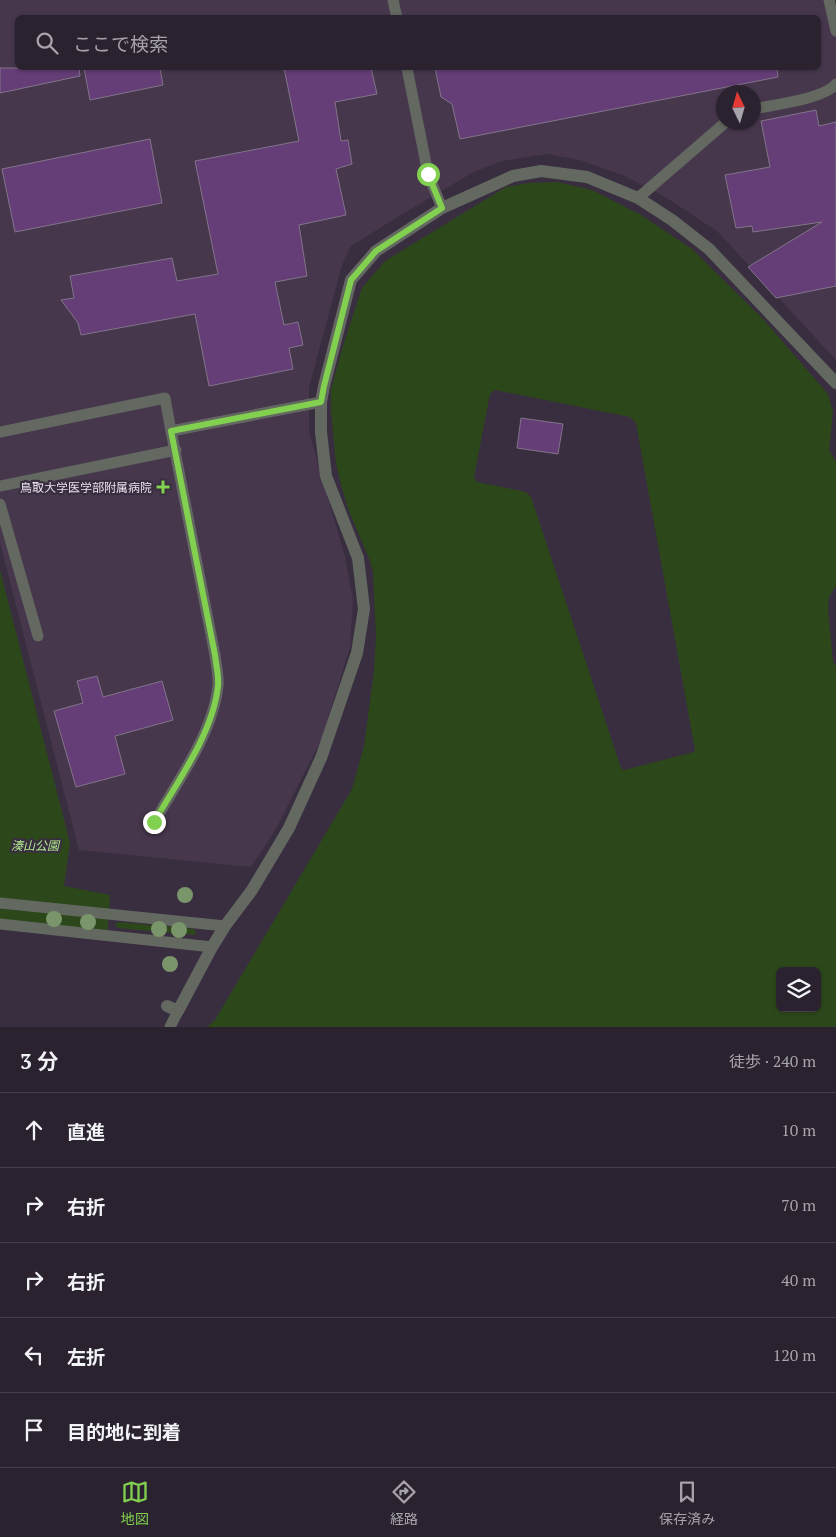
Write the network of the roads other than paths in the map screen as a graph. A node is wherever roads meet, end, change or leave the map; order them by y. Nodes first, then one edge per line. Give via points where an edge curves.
1 (393, 0) edge
2 (829, 0) edge
3 (396, 15) edge
4 (836, 31) edge
5 (407, 70) edge
6 (836, 84) edge
7 (761, 108) edge
8 (717, 130) edge
9 (638, 198) junction
10 (442, 208) junction
11 (836, 383) edge
12 (321, 402) junction
13 (171, 431) junction
14 (0, 432) edge
15 (176, 450) junction
16 (0, 486) edge
17 (0, 504) edge
18 (38, 636) dead end
19 (154, 822) dead end
20 (0, 903) edge
21 (0, 924) edge
22 (225, 926) junction
23 (212, 947) junction
24 (173, 1008) joint
25 (170, 1027) edge

1 - 3 lane
2 - 4 lane
5 - 10 lane via 428,174
6 - 7 lane via 821,94
8 - 9 lane
9 - 10 street via 587,177 541,171 513,176
9 - 11 street via 709,249
10 - 12 street via 376,251 351,280
12 - 13 lane
12 - 22 street via 326,476 358,558 364,609 357,653 321,758 289,828 252,890
13 - 14 lane via 165,398
13 - 15 lane
15 - 16 lane
15 - 19 lane via 218,684 212,716 190,762
17 - 18 lane
20 - 22 lane
21 - 23 lane
22 - 23 street
23 - 24 street
24 - 25 lane

